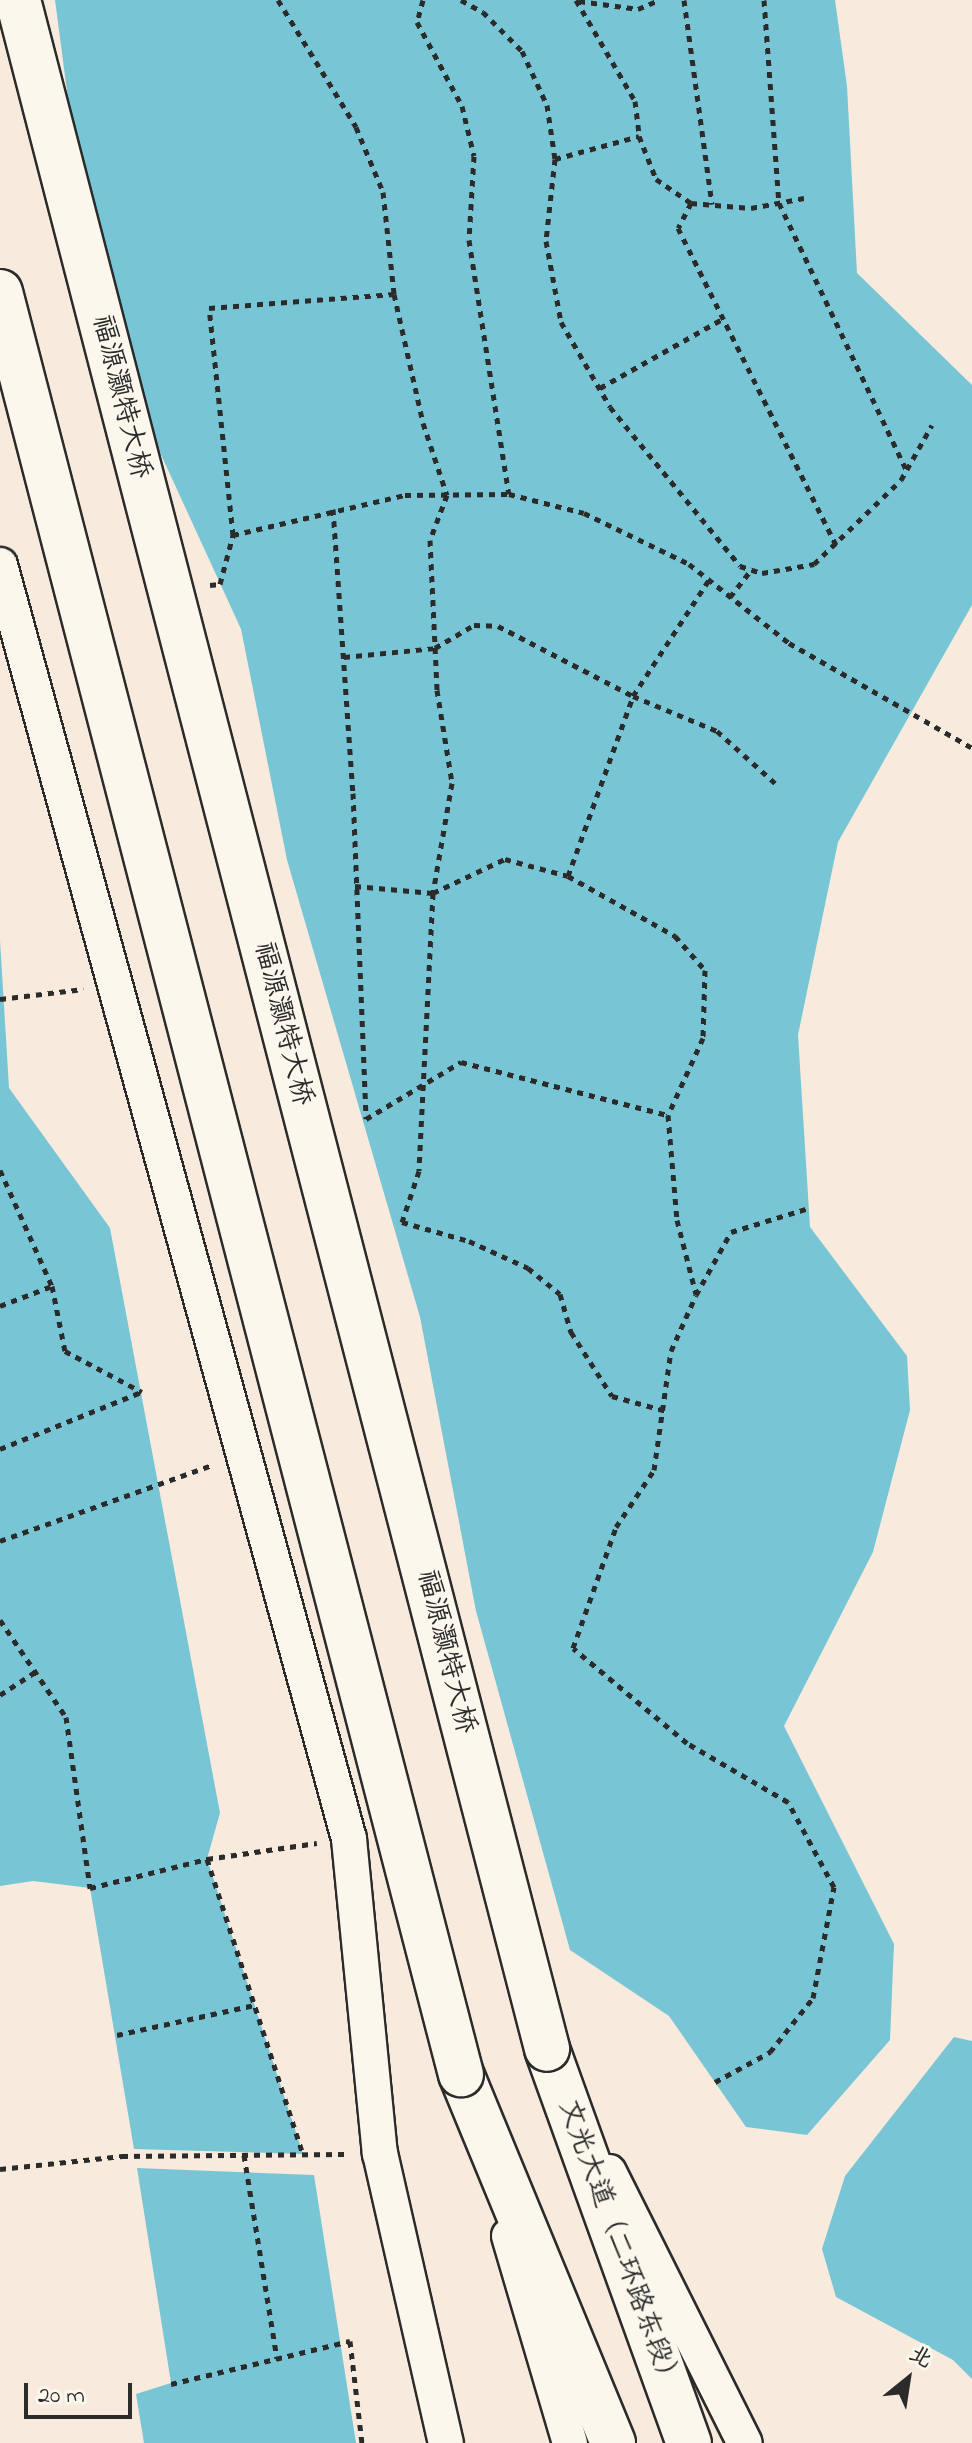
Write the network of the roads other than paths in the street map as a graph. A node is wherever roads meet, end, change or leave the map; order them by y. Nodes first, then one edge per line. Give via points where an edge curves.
1 (18, 0) edge
2 (0, 292) edge
3 (0, 565) edge
4 (547, 2049) junction
5 (461, 2074) junction
6 (446, 2443) edge
7 (570, 2443) edge
8 (613, 2443) edge
9 (689, 2443) edge
10 (745, 2443) edge

1 - 4 highway, 福源灏特大桥, bridge
2 - 5 highway, bridge
3 - 6 street via 349,1839 380,2153
4 - 9 highway, 文光大道（二环路东段）
4 - 10 street
5 - 7 street
5 - 8 highway

